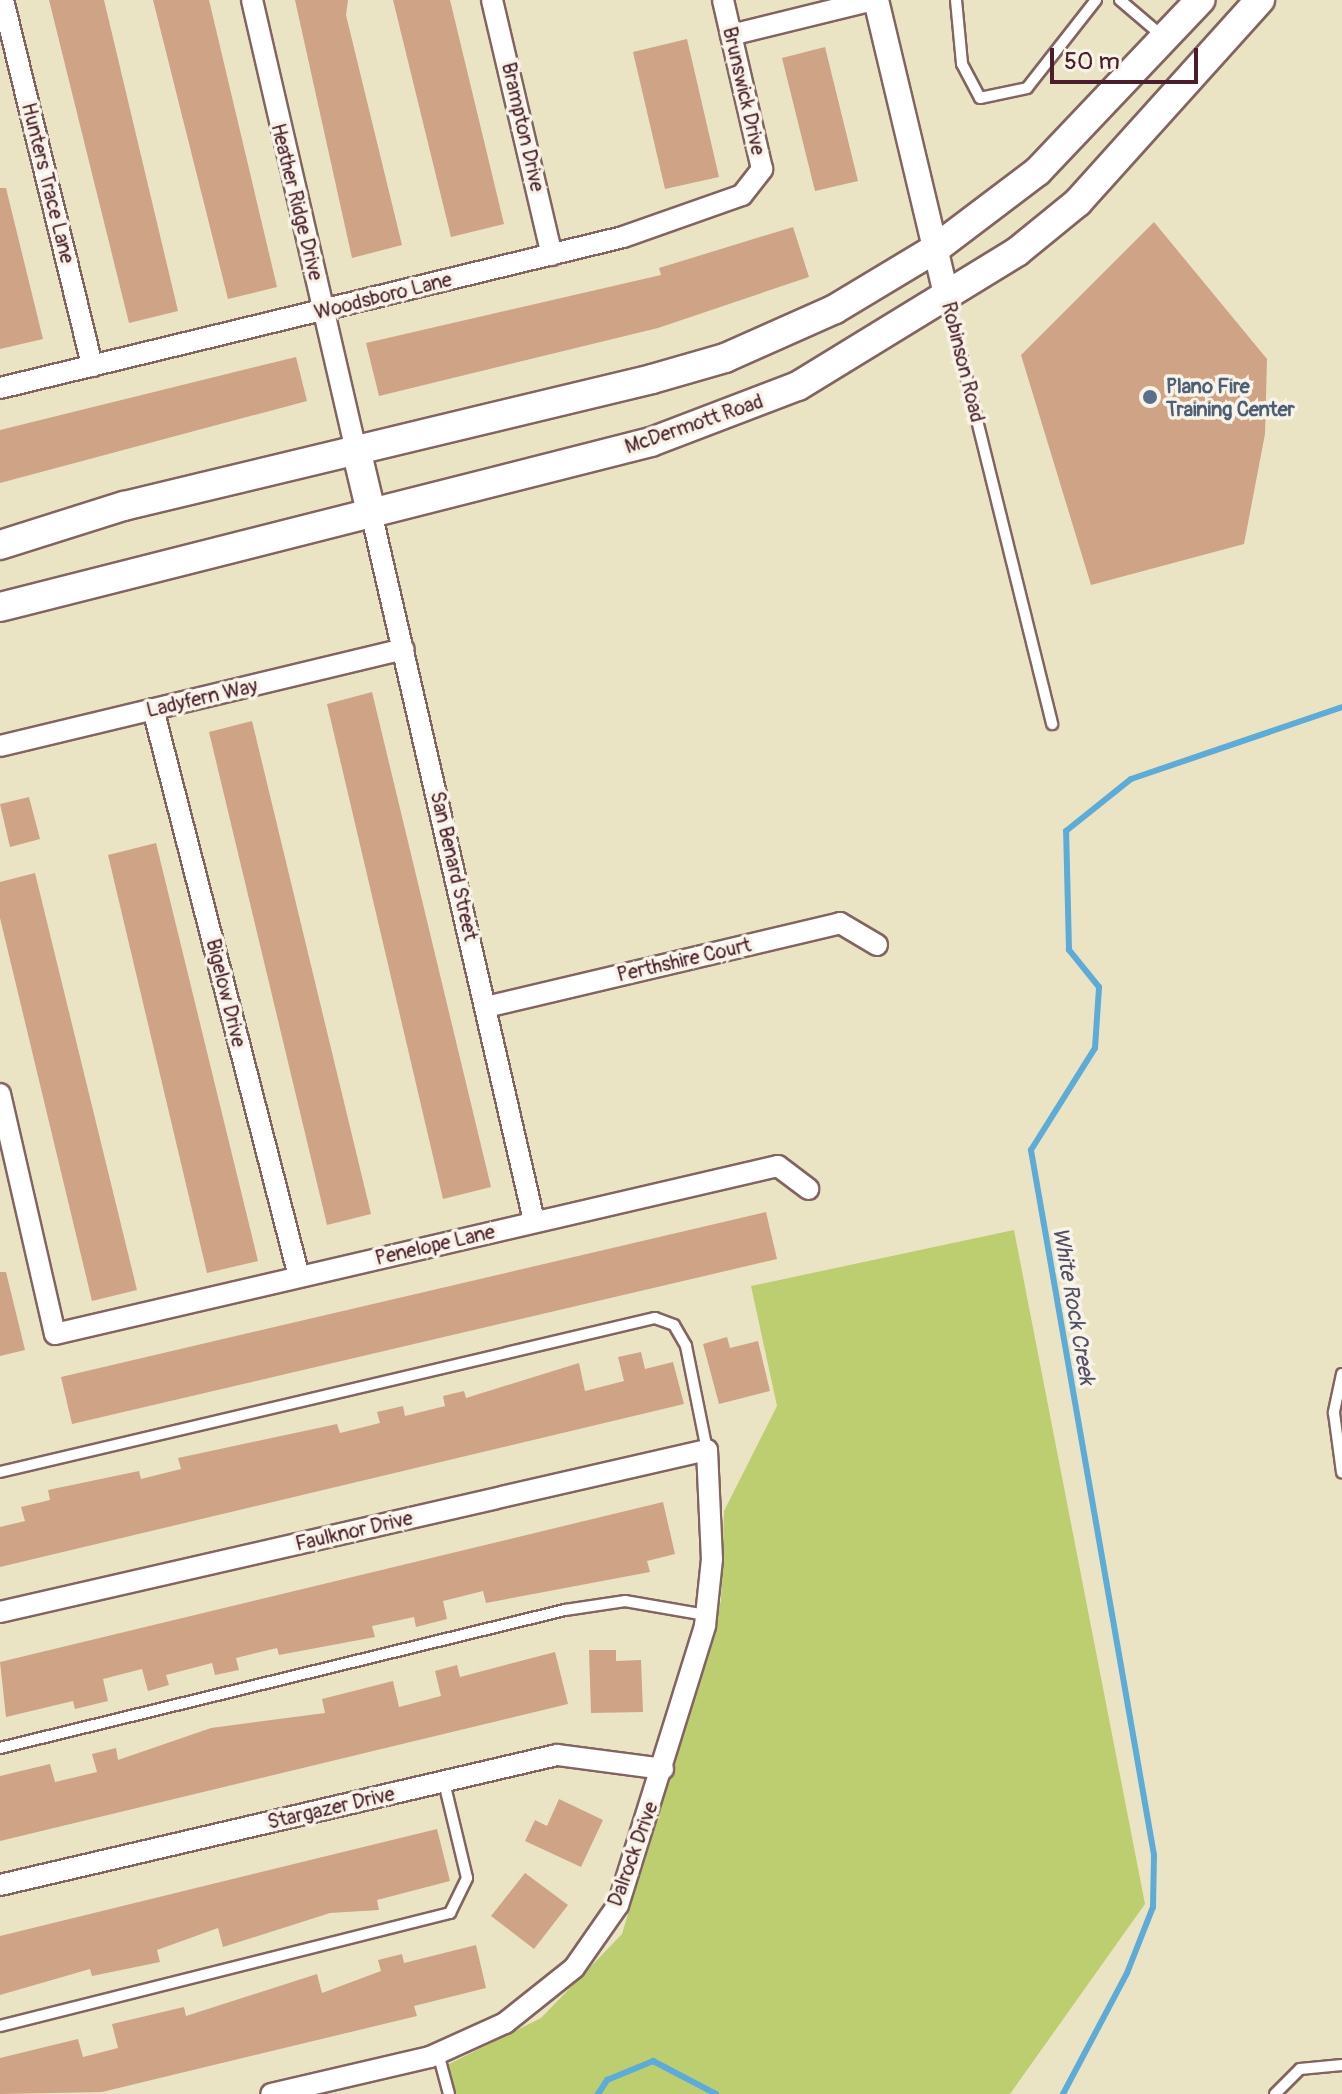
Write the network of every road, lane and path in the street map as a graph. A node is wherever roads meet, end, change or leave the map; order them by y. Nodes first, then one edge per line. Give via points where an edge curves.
1 (3, 0) edge
2 (252, 0) edge
3 (492, 0) edge
4 (723, 0) edge
5 (875, 0) edge
6 (956, 0) edge
7 (1096, 0) edge
8 (1120, 0) edge
9 (1200, 0) edge
10 (1260, 0) edge
11 (731, 35) junction
12 (1166, 39) junction
13 (757, 182) joint
14 (935, 249) junction
15 (552, 255) junction
16 (947, 297) junction
17 (323, 311) junction
18 (92, 366) junction
19 (0, 388) edge
20 (356, 449) junction
21 (371, 512) junction
22 (0, 545) edge
23 (0, 607) edge
24 (403, 649) junction
25 (153, 709) junction
26 (1052, 724) dead end
27 (0, 746) edge
28 (877, 945) dead end
29 (486, 1007) junction
30 (0, 1094) edge
31 (808, 1189) dead end
32 (534, 1221) junction
33 (299, 1277) junction
34 (1342, 1374) edge
35 (707, 1450) junction
36 (0, 1472) edge
37 (1342, 1472) edge
38 (0, 1612) edge
39 (706, 1615) junction
40 (0, 1748) edge
41 (663, 1769) junction
42 (444, 1782) junction
43 (0, 1885) edge
44 (0, 2026) edge
45 (438, 2053) junction
46 (1342, 2065) edge
47 (271, 2094) edge
48 (449, 2094) edge
49 (1275, 2094) edge

1 - 18 street, Hunters Trace Lane
2 - 17 street, Heather Ridge Drive
3 - 15 street, Brampton Drive
4 - 11 street, Brunswick Drive
5 - 11 street
5 - 14 street, Robinson Road
6 - 7 lane via 962,64 980,98 1027,88
8 - 12 lane
9 - 12 main road
10 - 16 main road, McDermott Road via 1078,202
11 - 13 street, Brunswick Drive via 760,154
12 - 14 main road via 1077,137
13 - 15 street, Woodsboro Lane via 675,222
14 - 16 street, Robinson Road
14 - 20 main road via 835,309 725,358
15 - 17 street, Woodsboro Lane
16 - 21 main road, McDermott Road via 798,386 724,416
16 - 26 lane, Robinson Road
17 - 18 street, Woodsboro Lane
17 - 20 street, Heather Ridge Drive
18 - 19 street, Woodsboro Lane
20 - 21 main road
20 - 22 main road via 124,506
21 - 23 main road, McDermott Road
21 - 24 street, San Benard Street
24 - 25 street, Ladyfern Way
24 - 29 street, San Benard Street
25 - 27 street, Ladyfern Way
25 - 33 street, Bigelow Drive
28 - 29 street, Perthshire Court via 840,923
29 - 32 street, San Benard Street
30 - 33 street, Penelope Lane via 55,1334
31 - 32 street, Penelope Lane via 778,1166
32 - 33 street, Penelope Lane
34 - 37 lane via 1334,1413
35 - 36 lane via 686,1346 674,1325 655,1318
35 - 38 street, Faulknor Drive
35 - 39 street, Dalrock Drive via 712,1559
39 - 40 lane via 625,1601 565,1610
39 - 41 street, Dalrock Drive
41 - 42 street, Stargazer Drive via 557,1755
41 - 45 street, Dalrock Drive via 618,1905 574,1968 539,2003
42 - 43 street, Stargazer Drive
42 - 44 lane via 467,1878 450,1913
45 - 47 street, Dalrock Drive
45 - 48 lane
46 - 49 lane via 1300,2069

